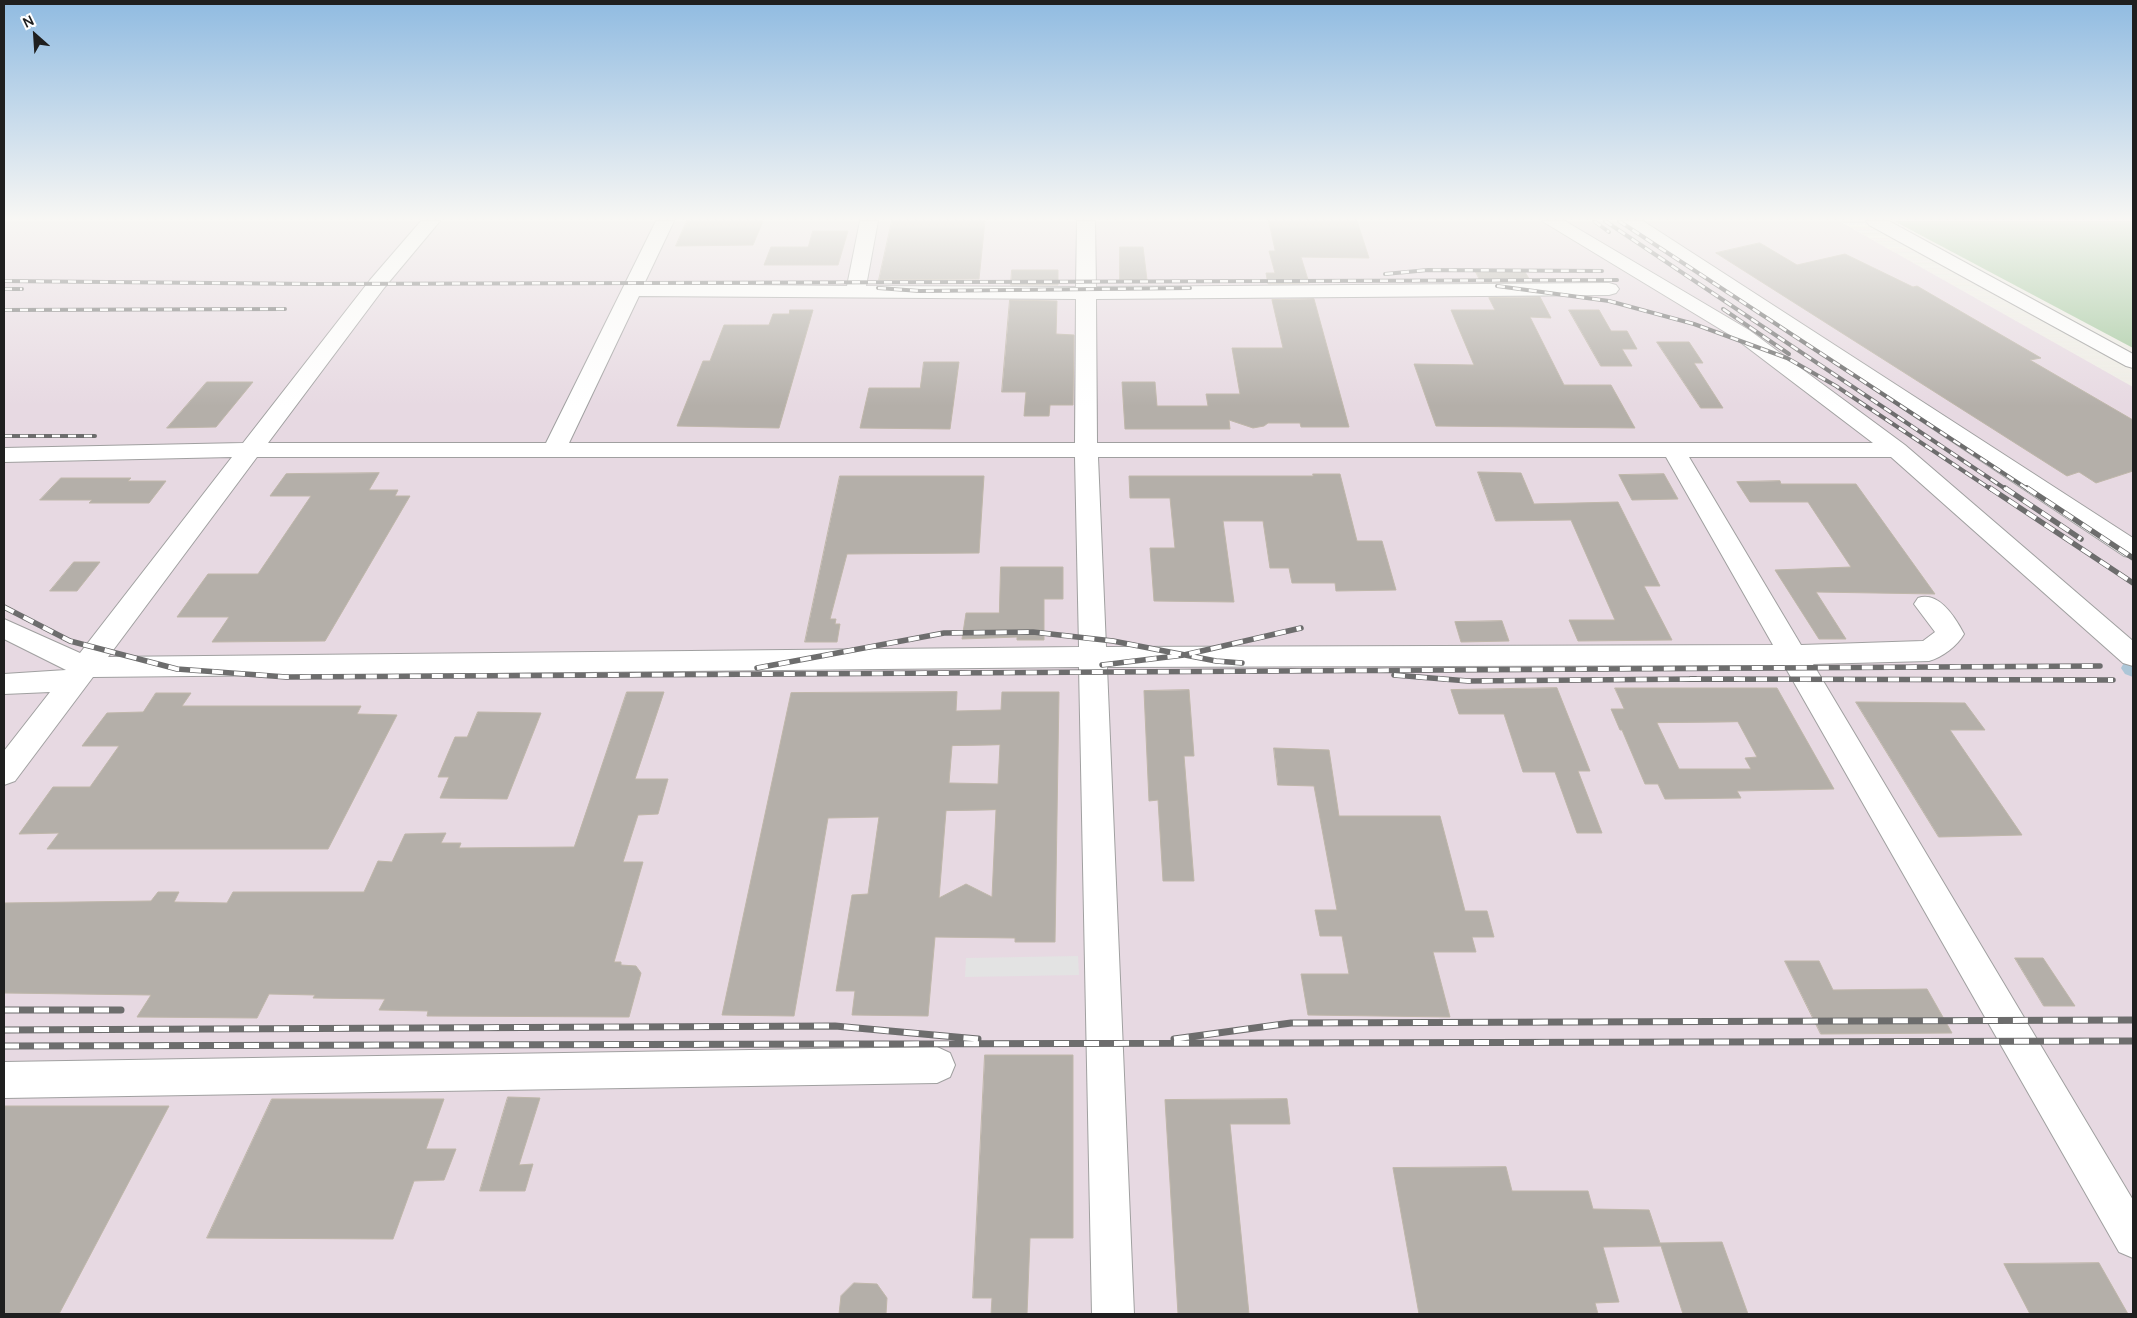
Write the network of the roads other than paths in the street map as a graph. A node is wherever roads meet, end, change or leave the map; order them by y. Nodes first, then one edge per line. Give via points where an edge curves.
1 (378, 283) edge
2 (636, 283) edge
3 (857, 283) edge
4 (1087, 283) edge
5 (1655, 283) edge
6 (1724, 283) edge
7 (1974, 283) edge
8 (1977, 283) edge
9 (1609, 289) dead end
10 (632, 290) junction
11 (855, 292) junction
12 (1087, 293) junction
13 (2133, 362) edge
14 (2133, 377) edge
15 (250, 450) junction
16 (1673, 450) junction
17 (1897, 450) junction
18 (554, 451) junction
19 (1086, 451) junction
20 (4, 455) edge
21 (2133, 550) edge
22 (1928, 604) dead end
23 (4, 628) edge
24 (1792, 655) junction
25 (2133, 656) edge
26 (1093, 657) junction
27 (79, 674) junction
28 (4, 684) edge
29 (4, 773) edge
30 (937, 1065) dead end
31 (4, 1080) edge
32 (2133, 1238) edge
33 (1113, 1314) edge

1 - 15 street
2 - 10 street
3 - 11 street
4 - 12 street
5 - 17 street via 1742,334
6 - 21 street
7 - 14 street
8 - 13 street
9 - 12 street
10 - 11 street
10 - 18 street
11 - 12 street
12 - 19 street
15 - 18 street
15 - 20 street
15 - 27 street
16 - 17 street
16 - 19 street
16 - 24 street
17 - 25 street
18 - 19 street
19 - 26 street
22 - 24 street via 1951,634 1929,651
23 - 27 street
24 - 26 street
24 - 32 street
26 - 27 street
26 - 33 street
27 - 28 street
27 - 29 street
30 - 31 street

